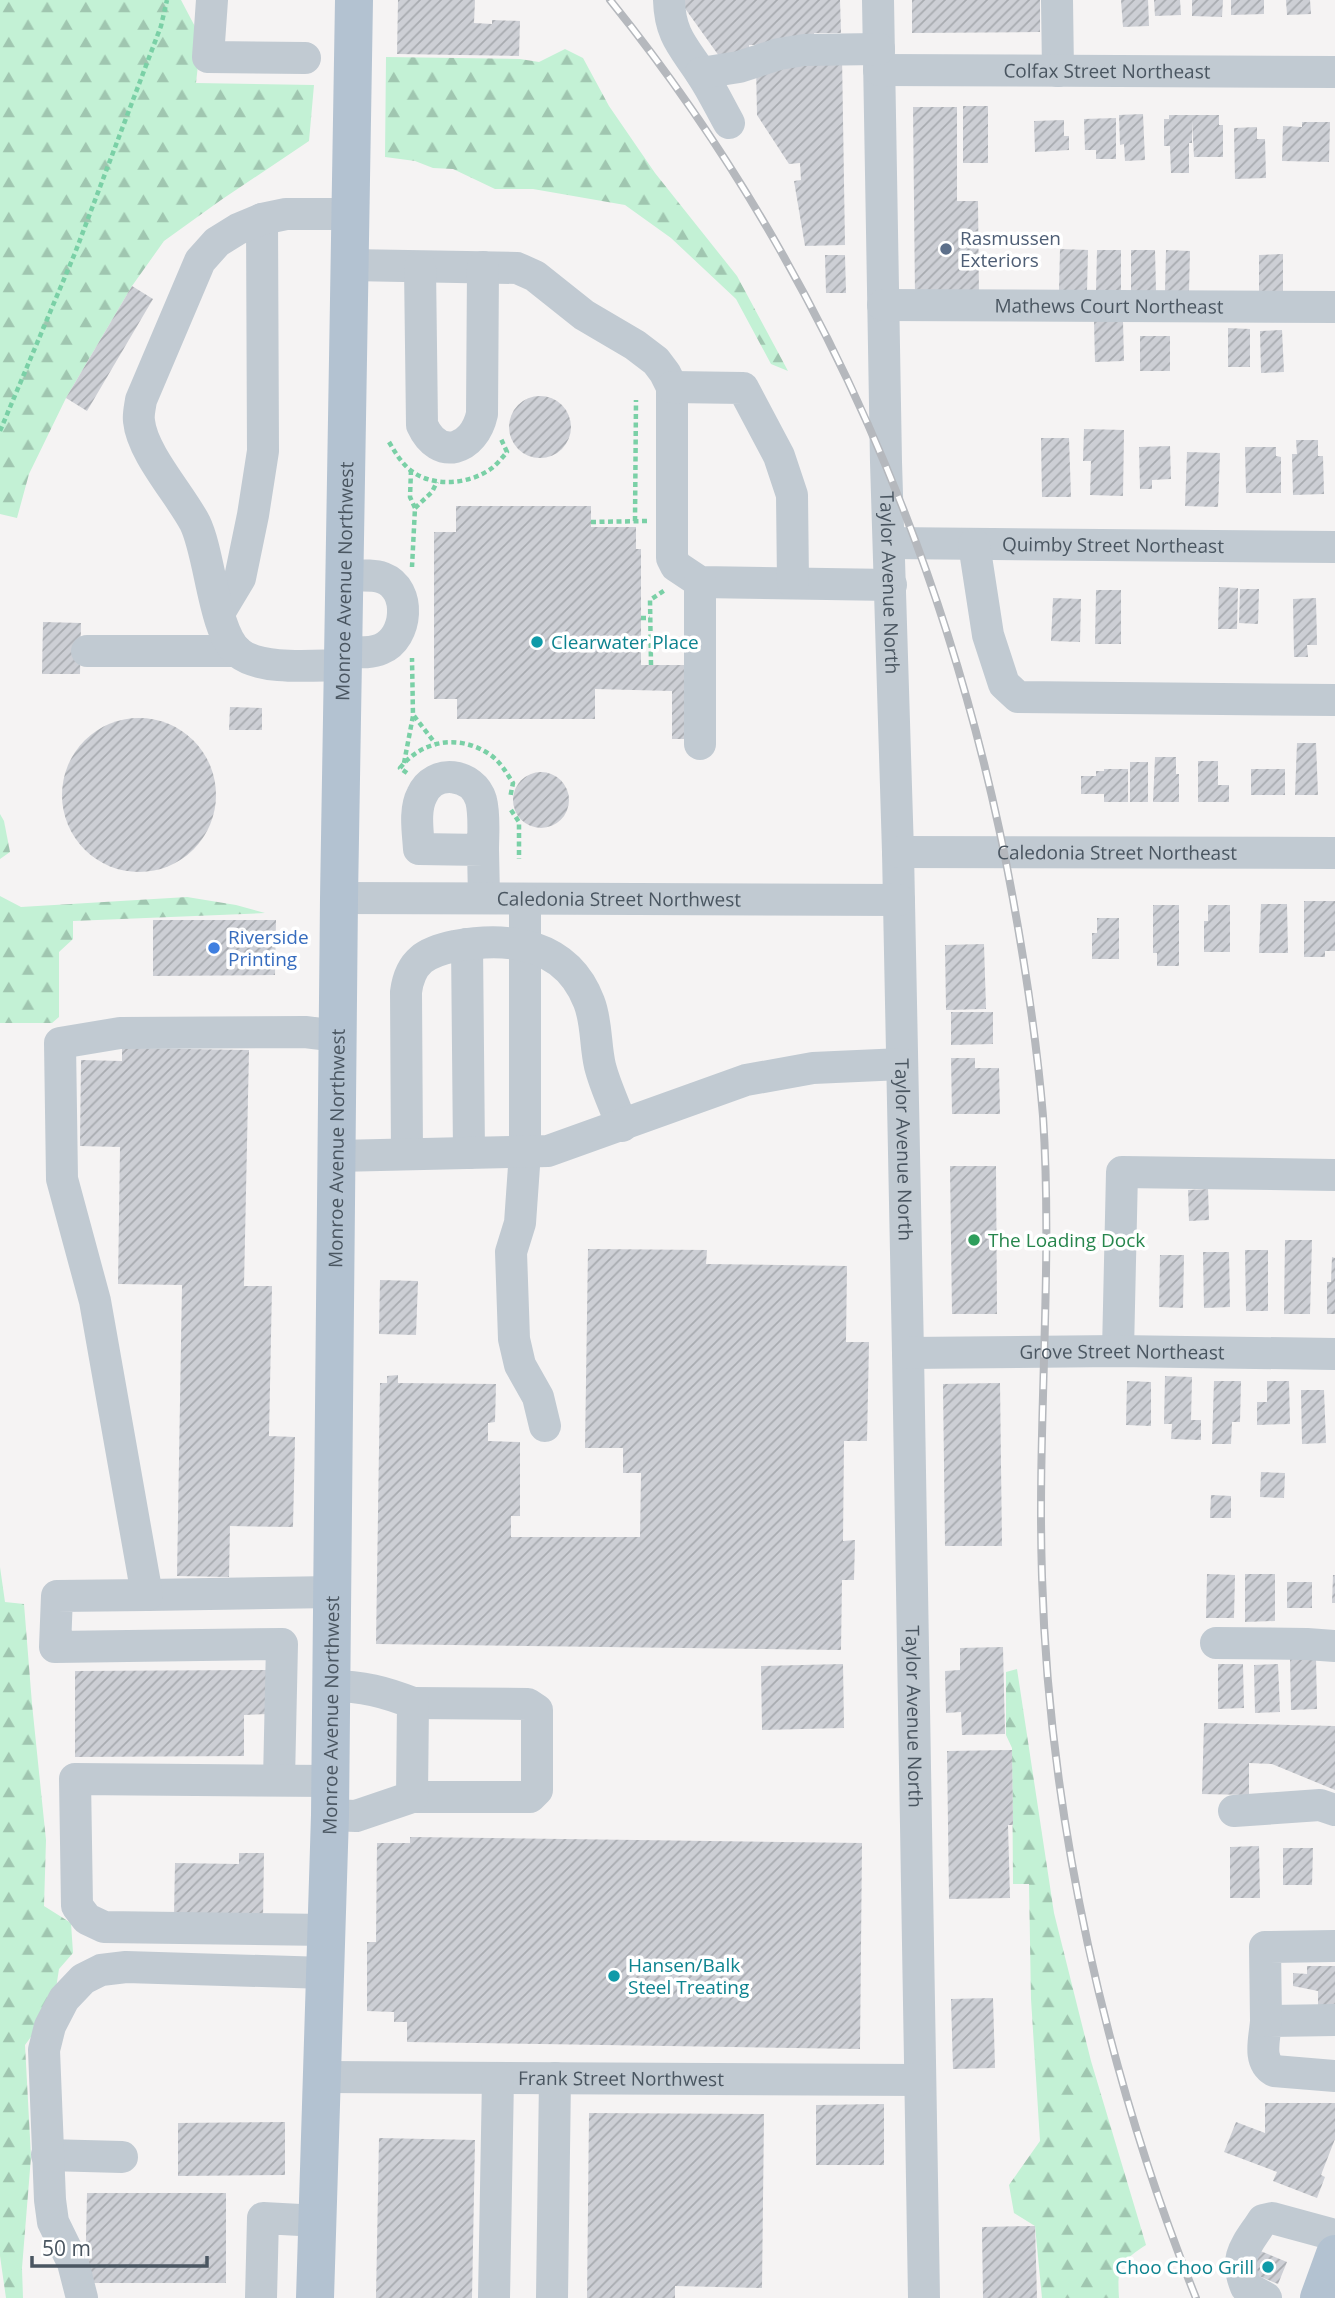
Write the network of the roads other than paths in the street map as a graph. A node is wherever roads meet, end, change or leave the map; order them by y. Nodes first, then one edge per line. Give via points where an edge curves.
1 (212, 0) edge
2 (354, 0) edge
3 (668, 0) edge
4 (878, 0) edge
5 (1057, 0) edge
6 (305, 58) dead end
7 (879, 60) junction
8 (1058, 71) junction
9 (1335, 72) edge
10 (701, 73) junction
11 (729, 124) dead end
12 (351, 214) junction
13 (262, 219) junction
14 (350, 265) junction
15 (420, 267) junction
16 (483, 267) junction
17 (883, 305) junction
18 (1335, 307) edge
19 (672, 387) junction
20 (889, 543) junction
21 (974, 544) junction
22 (1335, 547) edge
23 (345, 576) junction
24 (793, 582) junction
25 (685, 584) junction
26 (891, 585) junction
27 (219, 613) junction
28 (87, 651) dead end
29 (237, 651) junction
30 (343, 659) junction
31 (1335, 700) edge
32 (700, 744) dead end
33 (483, 850) dead end
34 (898, 852) junction
35 (1335, 853) edge
36 (339, 898) junction
37 (484, 898) junction
38 (525, 899) junction
39 (899, 900) junction
40 (467, 944) junction
41 (525, 944) junction
42 (338, 1036) junction
43 (902, 1064) junction
44 (622, 1126) junction
45 (525, 1152) junction
46 (469, 1153) junction
47 (407, 1154) junction
48 (337, 1156) junction
49 (1335, 1175) edge
50 (1118, 1351) junction
51 (908, 1353) junction
52 (1335, 1354) edge
53 (545, 1426) dead end
54 (333, 1592) junction
55 (147, 1595) junction
56 (1216, 1643) dead end
57 (1335, 1646) edge
58 (332, 1686) junction
59 (413, 1703) junction
60 (279, 1780) junction
61 (412, 1797) junction
62 (331, 1798) junction
63 (1335, 1810) edge
64 (1234, 1811) dead end
65 (327, 1930) junction
66 (1335, 1946) edge
67 (326, 1973) junction
68 (1266, 2021) junction
69 (1335, 2021) edge
70 (1335, 2076) edge
71 (323, 2077) junction
72 (498, 2078) junction
73 (555, 2078) junction
74 (919, 2080) junction
75 (47, 2155) junction
76 (122, 2157) dead end
77 (319, 2221) junction
78 (1335, 2235) edge
79 (1335, 2254) edge
80 (82, 2298) edge
81 (261, 2298) edge
82 (315, 2298) edge
83 (494, 2298) edge
84 (552, 2298) edge
85 (924, 2298) edge
86 (1266, 2298) edge
87 (1318, 2298) edge

1 - 6 street via 208,57
2 - 12 main road, Monroe Avenue Northwest
3 - 10 street via 675,36
4 - 7 street, Taylor Avenue North
5 - 8 street
7 - 8 street, Colfax Street Northeast
7 - 10 street, Colfax Street Northeast via 804,50
7 - 17 street, Taylor Avenue North
8 - 9 street, Colfax Street Northeast
10 - 11 street
12 - 13 street via 286,214
12 - 14 main road, Monroe Avenue Northwest
13 - 27 street via 263,451 240,578
13 - 27 street via 216,242 200,261 141,400 143,439 195,524
14 - 15 street
14 - 23 main road, Monroe Avenue Northwest
15 - 16 street
15 - 16 street via 422,425 435,442 456,447 474,435 482,414
16 - 19 street via 517,268 535,276 656,361
17 - 18 street, Mathews Court Northeast
17 - 20 street, Taylor Avenue North
19 - 24 street via 743,388 779,456 792,495
19 - 25 street via 672,558
20 - 21 street, Quimby Street Northeast
20 - 26 street, Taylor Avenue North
21 - 22 street, Quimby Street Northeast
21 - 31 street via 988,635 1004,684 1018,697
23 - 30 main road, Monroe Avenue Northwest
23 - 30 street via 384,578 399,592 402,611 399,632 392,642
24 - 25 street
24 - 26 street
25 - 32 street
26 - 34 street, Taylor Avenue North
27 - 29 street
28 - 29 street
29 - 30 street via 262,663
30 - 36 main road, Monroe Avenue Northwest
33 - 37 street
34 - 35 street, Caledonia Street Northeast
34 - 39 street, Taylor Avenue North
36 - 37 street, Caledonia Street Northwest
36 - 42 main road, Monroe Avenue Northwest
37 - 38 street, Caledonia Street Northwest
38 - 39 street, Caledonia Street Northwest
38 - 41 street
39 - 43 street, Taylor Avenue North
40 - 41 street
40 - 46 street
40 - 47 street via 435,950 408,974
41 - 44 street via 548,953 579,983 590,1004 601,1067
41 - 45 street
42 - 48 main road, Monroe Avenue Northwest
42 - 55 street via 305,1032 120,1033 60,1043 62,1179 95,1301
43 - 44 street via 813,1068 758,1078
43 - 51 street, Taylor Avenue North
44 - 45 street via 559,1149
45 - 46 street
45 - 53 street via 520,1223 511,1252 514,1339
46 - 47 street
47 - 48 street
48 - 54 main road, Monroe Avenue Northwest
49 - 50 street via 1122,1172
50 - 51 street, Grove Street Northeast
50 - 52 street, Grove Street Northeast
51 - 74 street, Taylor Avenue North
54 - 55 street
54 - 58 main road, Monroe Avenue Northwest
55 - 60 street via 57,1596 55,1647 282,1644
56 - 57 street
58 - 59 street via 359,1686
58 - 62 main road, Monroe Avenue Northwest
59 - 61 street
59 - 61 street via 528,1704 537,1710 537,1790 530,1797
60 - 62 street
60 - 65 street via 75,1779 78,1906 88,1919 104,1927
61 - 62 street via 356,1816
62 - 65 main road, Monroe Avenue Northwest
63 - 64 street via 1320,1805
65 - 67 main road, Monroe Avenue Northwest
66 - 68 street via 1265,1947
67 - 71 main road, Monroe Avenue Northwest
67 - 75 street via 126,1967 101,1970 83,1979 64,1999 44,2050
68 - 69 street
68 - 70 street via 1266,2066 1274,2071
71 - 72 street, Frank Street Northwest
71 - 77 main road, Monroe Avenue Northwest
72 - 73 street, Frank Street Northwest
72 - 83 street
73 - 74 street, Frank Street Northwest
73 - 84 street
74 - 85 street, Taylor Avenue North
75 - 76 street
75 - 80 street via 53,2222 73,2263
77 - 81 street via 264,2218
77 - 82 main road, Monroe Avenue Northwest
78 - 86 street via 1272,2218 1262,2220 1241,2255 1241,2267 1246,2287
79 - 87 main road

